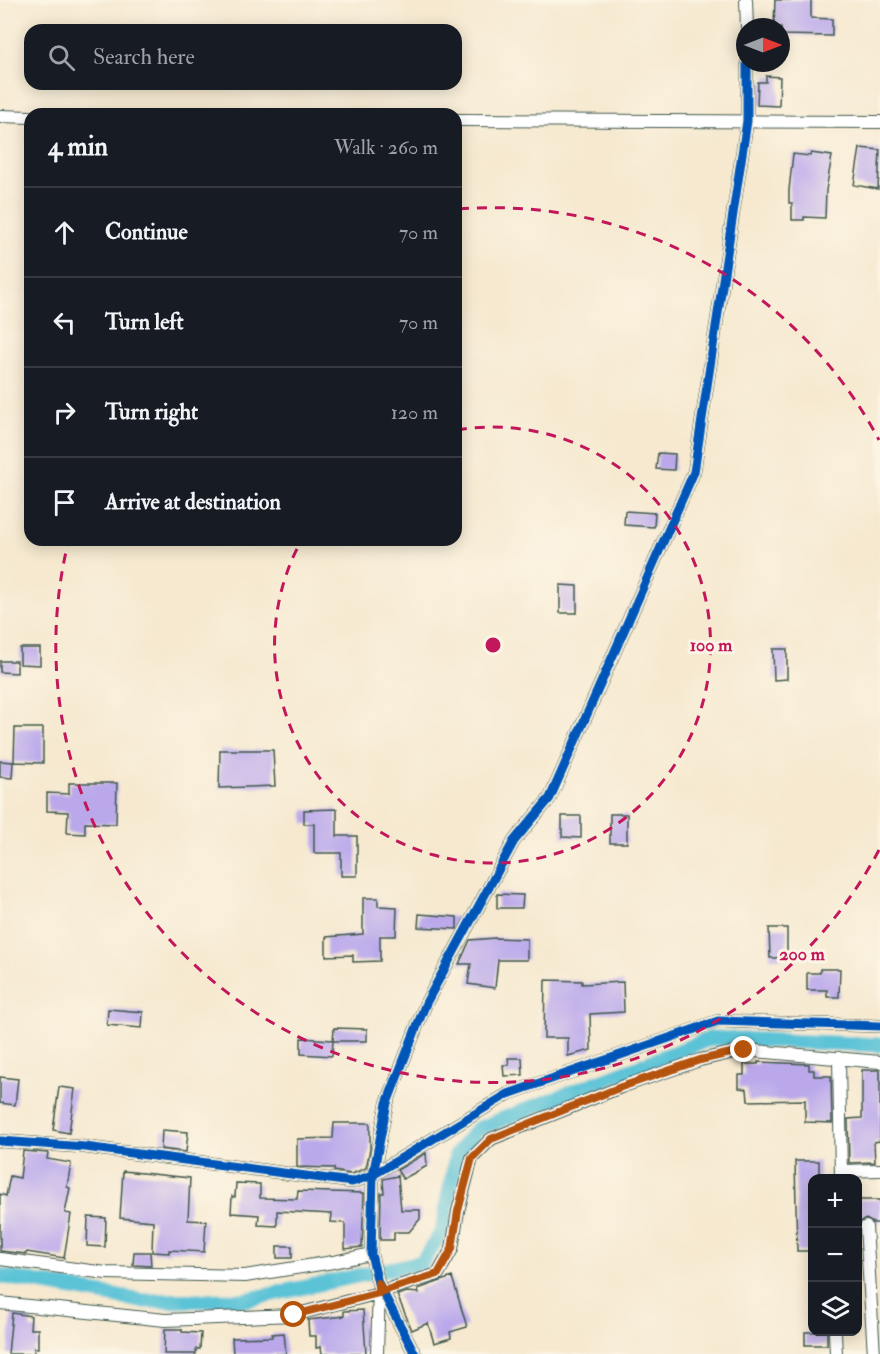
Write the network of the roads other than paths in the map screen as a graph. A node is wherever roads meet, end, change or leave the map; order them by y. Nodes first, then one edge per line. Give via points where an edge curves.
1 (747, 0) edge
2 (747, 18) edge
3 (747, 72) edge
4 (0, 117) edge
5 (24, 117) edge
6 (462, 120) edge
7 (747, 121) junction
8 (880, 122) edge
9 (880, 1026) edge
10 (839, 1058) junction
11 (880, 1062) edge
12 (0, 1141) edge
13 (880, 1170) edge
14 (841, 1174) edge
15 (849, 1174) edge
16 (373, 1175) junction
17 (862, 1227) edge
18 (880, 1227) edge
19 (371, 1254) junction
20 (0, 1259) edge
21 (379, 1285) junction
22 (0, 1304) edge
23 (835, 1336) edge
24 (377, 1354) edge
25 (415, 1354) edge
26 (836, 1354) edge
27 (874, 1354) edge

1 - 2 street
3 - 7 street
4 - 5 street
6 - 7 street
7 - 8 street
7 - 16 street via 694,472 550,798 514,841 426,1003 387,1103
9 - 16 street via 718,1021 508,1094
10 - 11 street
10 - 14 street
10 - 21 street via 744,1050 711,1057 621,1087 491,1139 472,1158 452,1249 438,1274
12 - 16 street via 86,1147 352,1182
13 - 15 street
16 - 19 street
17 - 18 street
17 - 27 street
19 - 20 street via 245,1276 106,1273
19 - 21 street
21 - 22 street via 294,1315 165,1320
21 - 24 street
21 - 25 street
23 - 26 street

